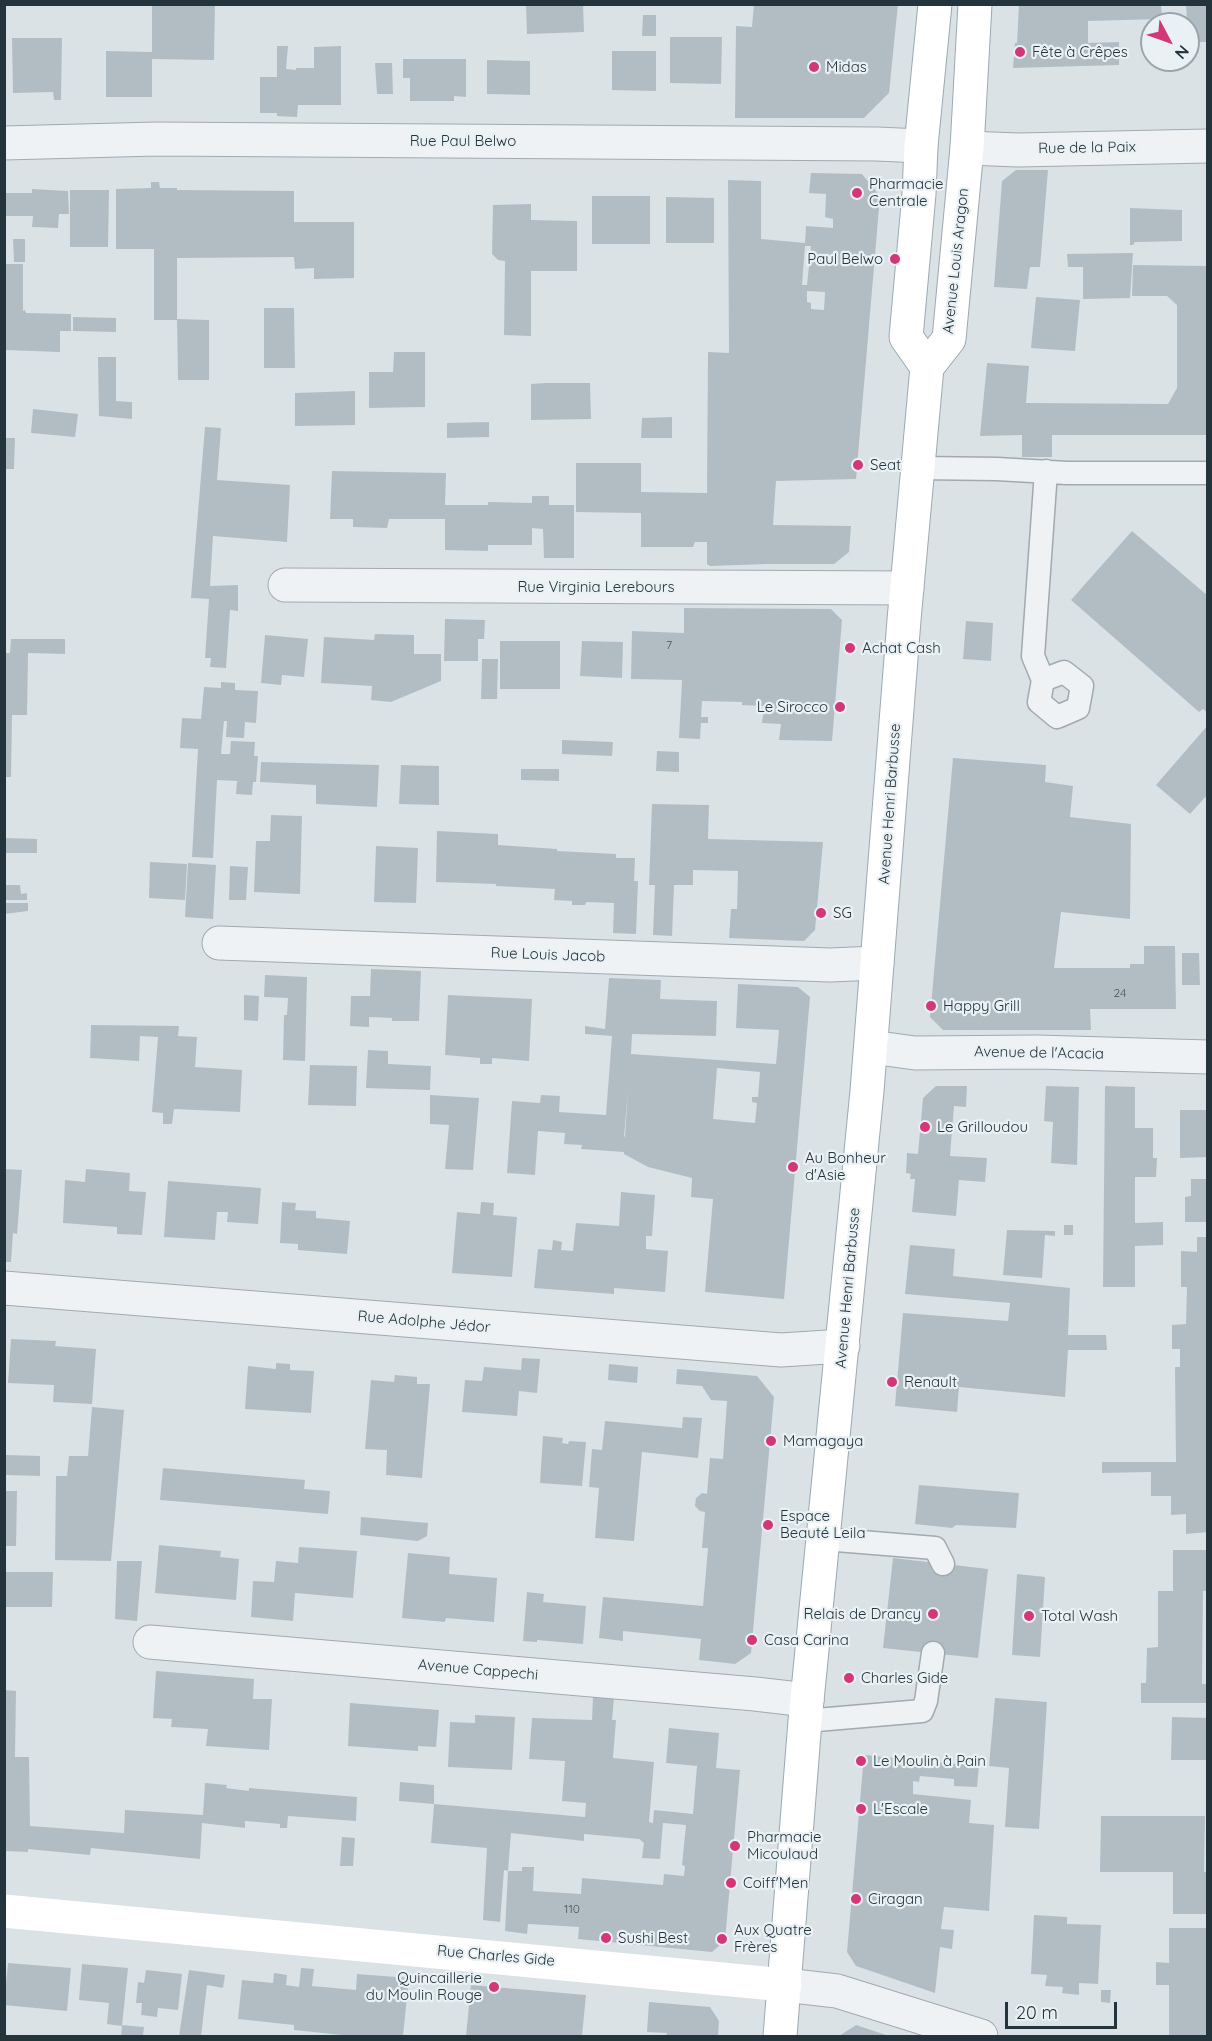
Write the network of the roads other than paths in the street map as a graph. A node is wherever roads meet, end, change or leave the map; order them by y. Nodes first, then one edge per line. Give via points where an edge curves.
1 (935, 4) edge
2 (975, 4) edge
3 (4, 143) edge
4 (921, 146) junction
5 (1208, 146) edge
6 (967, 148) junction
7 (927, 367) junction
8 (919, 468) junction
9 (1046, 471) junction
10 (1208, 473) edge
11 (285, 585) dead end
12 (907, 588) junction
13 (1043, 680) dead end
14 (219, 943) dead end
15 (877, 963) junction
16 (871, 1047) junction
17 (1208, 1057) edge
18 (4, 1288) edge
19 (843, 1346) junction
20 (824, 1539) junction
21 (943, 1563) dead end
22 (150, 1642) dead end
23 (933, 1653) dead end
24 (806, 1711) junction
25 (4, 1911) edge
26 (785, 1985) junction
27 (780, 2037) edge
28 (981, 2037) edge

1 - 4 main road
2 - 6 main road, Avenue Louis Aragon
3 - 4 street, Rue Paul Belwo via 169,139
4 - 6 main road
4 - 7 main road via 906,337
5 - 6 street, Rue de la Paix
6 - 7 main road, Avenue Louis Aragon via 950,339
7 - 8 main road
8 - 9 lane
8 - 12 main road, Avenue Henri Barbusse
9 - 10 lane
9 - 13 lane via 1033,656
11 - 12 street, Rue Virginia Lerebours
12 - 15 main road, Avenue Henri Barbusse
14 - 15 street, Rue Louis Jacob via 830,965
15 - 16 main road, Avenue Henri Barbusse
16 - 17 street, Avenue de l'Acacia via 915,1053
16 - 19 main road, Avenue Henri Barbusse
18 - 19 street, Rue Adolphe Jédor via 782,1350
19 - 20 main road, Avenue Henri Barbusse
20 - 21 lane via 934,1548
20 - 24 main road, Avenue Henri Barbusse
22 - 24 street, Avenue Cappechi via 755,1694
23 - 24 lane via 922,1711
24 - 26 main road, Avenue Henri Barbusse
25 - 26 main road, Rue Charles Gide
26 - 27 main road, Avenue Henri Barbusse
26 - 28 street, Rue Charles Gide via 837,1991

